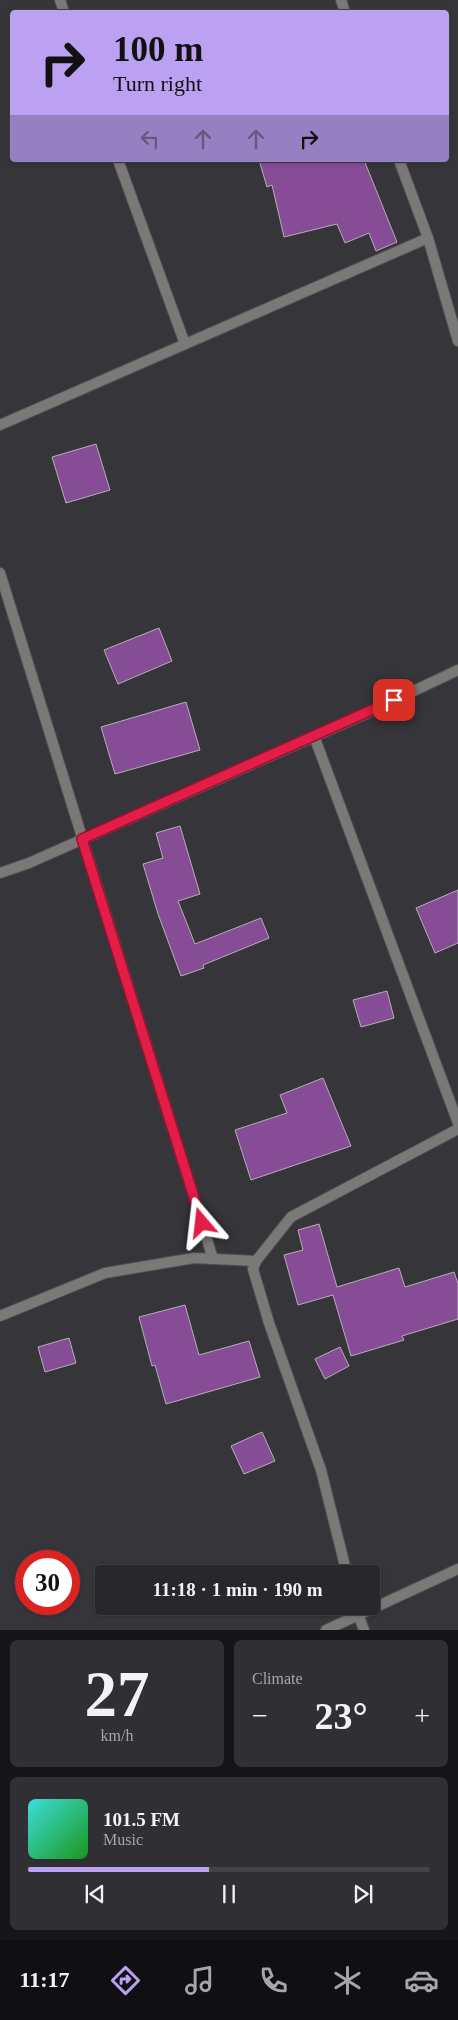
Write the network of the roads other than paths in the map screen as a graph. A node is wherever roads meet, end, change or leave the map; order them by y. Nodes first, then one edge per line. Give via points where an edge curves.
1 (119, 162) edge
2 (401, 162) edge
3 (428, 238) junction
4 (458, 341) edge
5 (185, 344) junction
6 (0, 425) edge
7 (0, 573) edge
8 (458, 670) edge
9 (314, 736) junction
10 (82, 839) junction
11 (0, 872) edge
12 (458, 1123) edge
13 (458, 1129) edge
14 (213, 1259) junction
15 (256, 1261) junction
16 (0, 1316) edge
17 (345, 1565) edge
18 (458, 1569) edge
19 (380, 1601) edge
20 (350, 1615) edge
21 (358, 1615) edge
22 (326, 1630) edge
23 (364, 1630) edge

1 - 5 street
2 - 3 street
3 - 4 street
3 - 5 street
5 - 6 street
7 - 10 street
8 - 9 street
9 - 10 street
9 - 12 street
10 - 11 street
10 - 14 street
13 - 15 street via 291,1217
14 - 15 street
14 - 16 street via 194,1258 105,1273
15 - 17 street via 253,1269 321,1470
18 - 19 street
20 - 22 street
21 - 23 street

